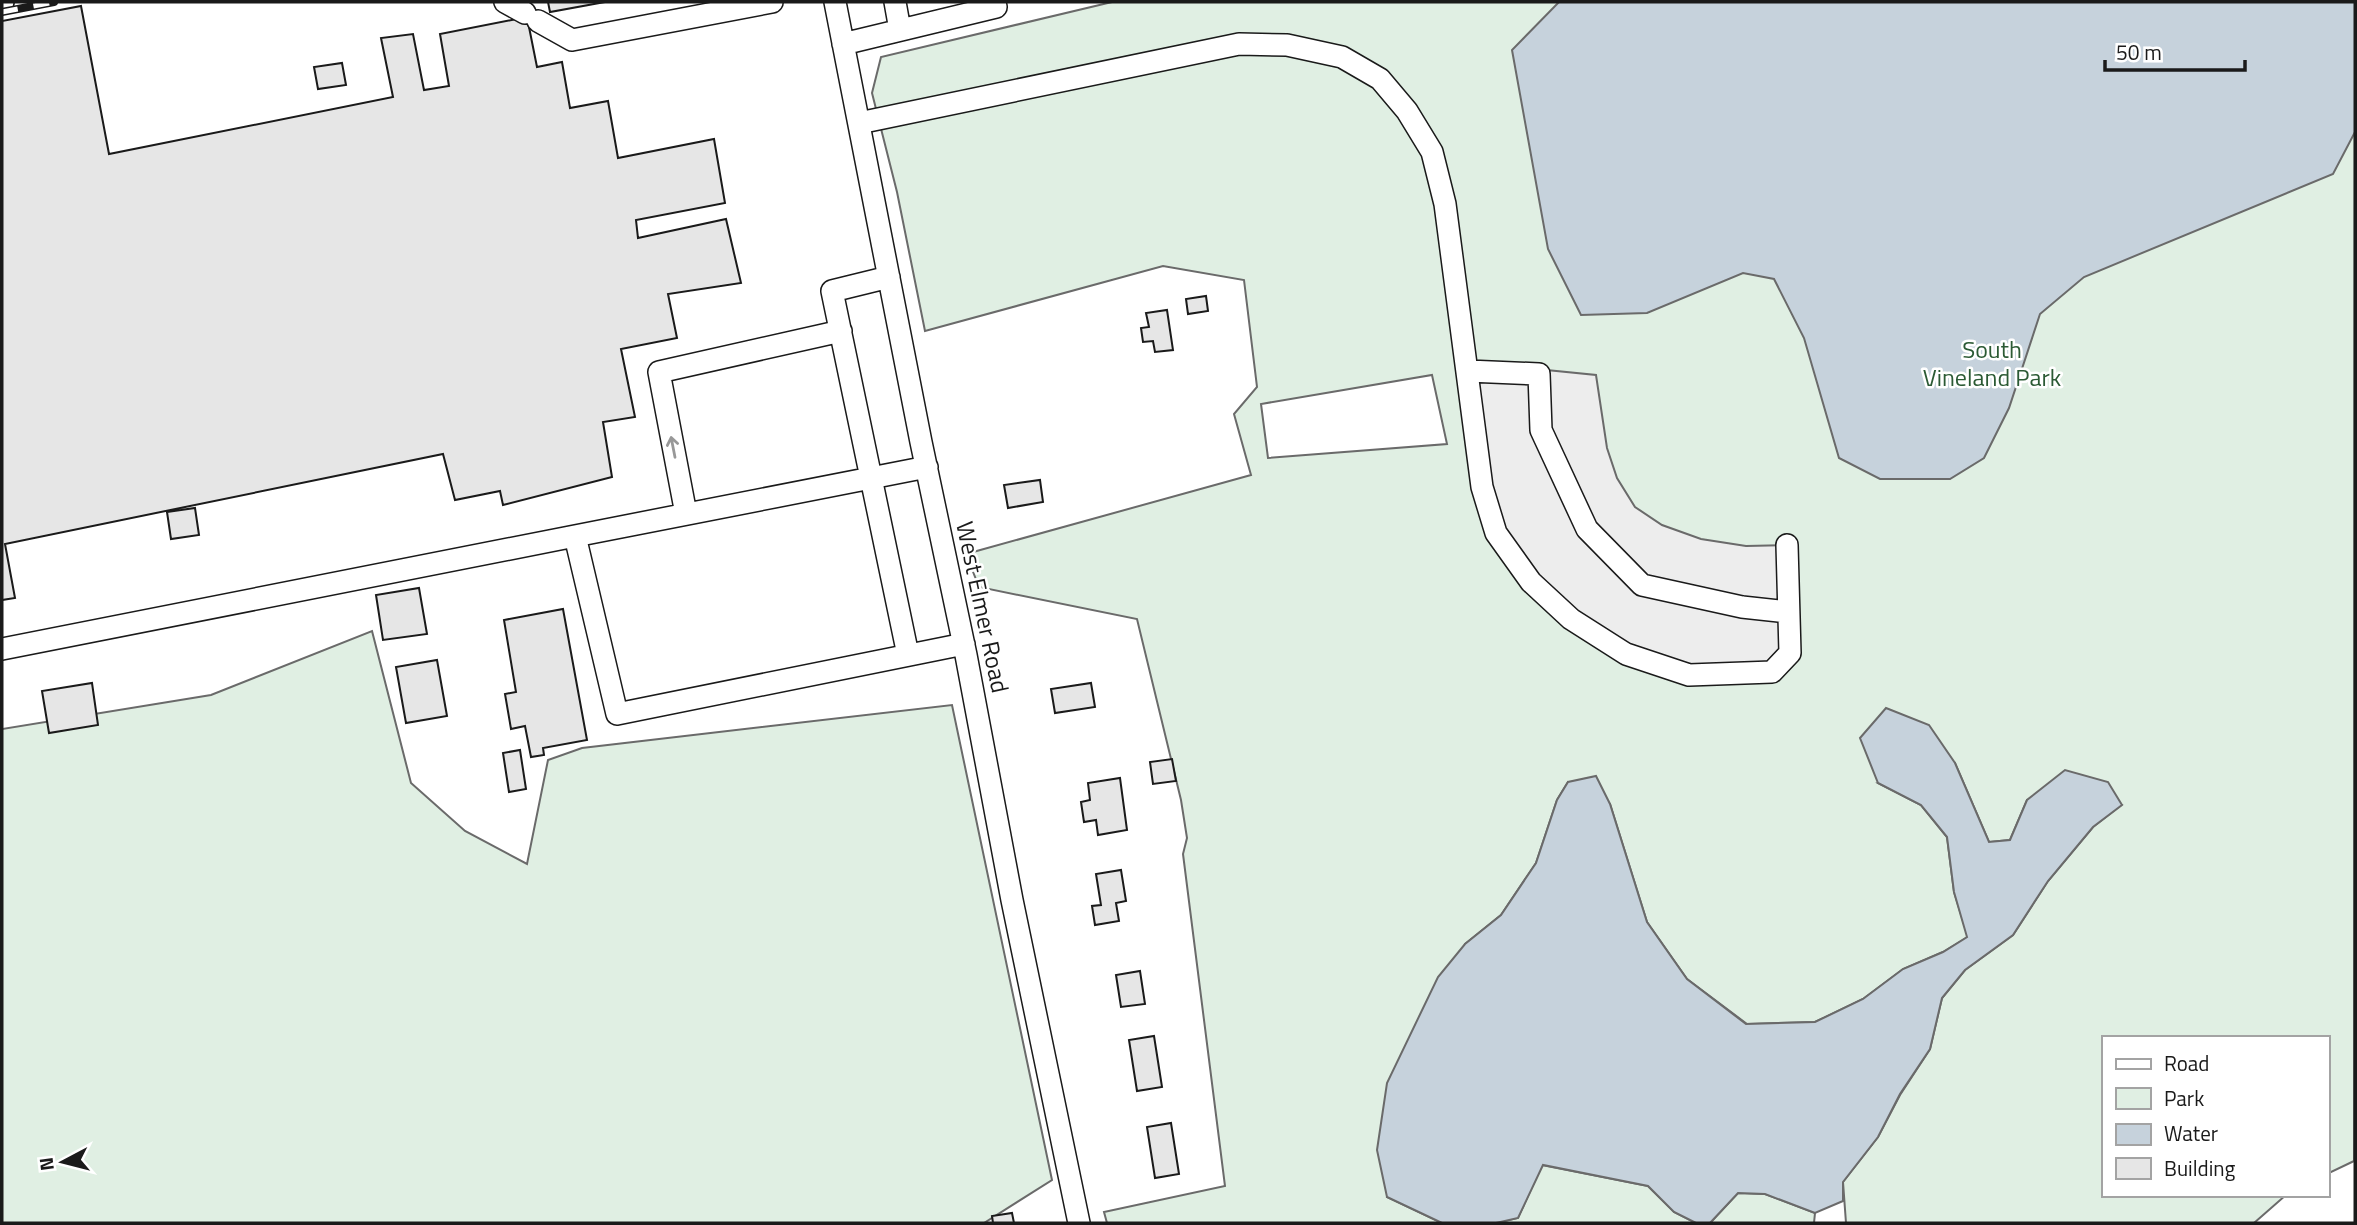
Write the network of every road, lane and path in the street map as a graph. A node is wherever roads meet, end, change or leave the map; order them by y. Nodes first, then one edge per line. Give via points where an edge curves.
1 (505, 2) edge
2 (772, 2) edge
3 (835, 2) edge
4 (895, 2) edge
5 (995, 2) edge
6 (900, 30) junction
7 (843, 44) junction
8 (859, 123) junction
9 (889, 277) junction
10 (841, 331) junction
11 (1468, 371) junction
12 (927, 467) junction
13 (871, 478) junction
14 (685, 514) junction
15 (575, 536) junction
16 (1787, 545) dead end
17 (1788, 612) junction
18 (964, 644) junction
19 (2, 649) edge
20 (908, 655) junction
21 (1079, 1223) edge

1 - 2 street via 572,40
3 - 7 street, West Elmer Road
4 - 6 street
5 - 6 street via 996,7
6 - 7 street
7 - 8 street, West Elmer Road
8 - 9 street, West Elmer Road
8 - 11 street via 1239,44 1287,45 1342,57 1380,79 1432,152 1445,204
9 - 10 street via 832,291
9 - 12 street, West Elmer Road
10 - 13 street
14 -> 10 street via 659,372
11 - 17 street via 1539,374 1541,430 1587,529 1642,585
11 - 17 street via 1482,487 1496,533 1531,583 1571,619 1626,654 1689,676 1772,672 1790,653
12 - 13 street
12 - 18 street, West Elmer Road
13 - 14 street
13 - 20 street
14 - 15 street
15 - 19 street
15 - 20 street via 617,714
16 - 17 street
18 - 20 street
18 - 21 street, West Elmer Road

